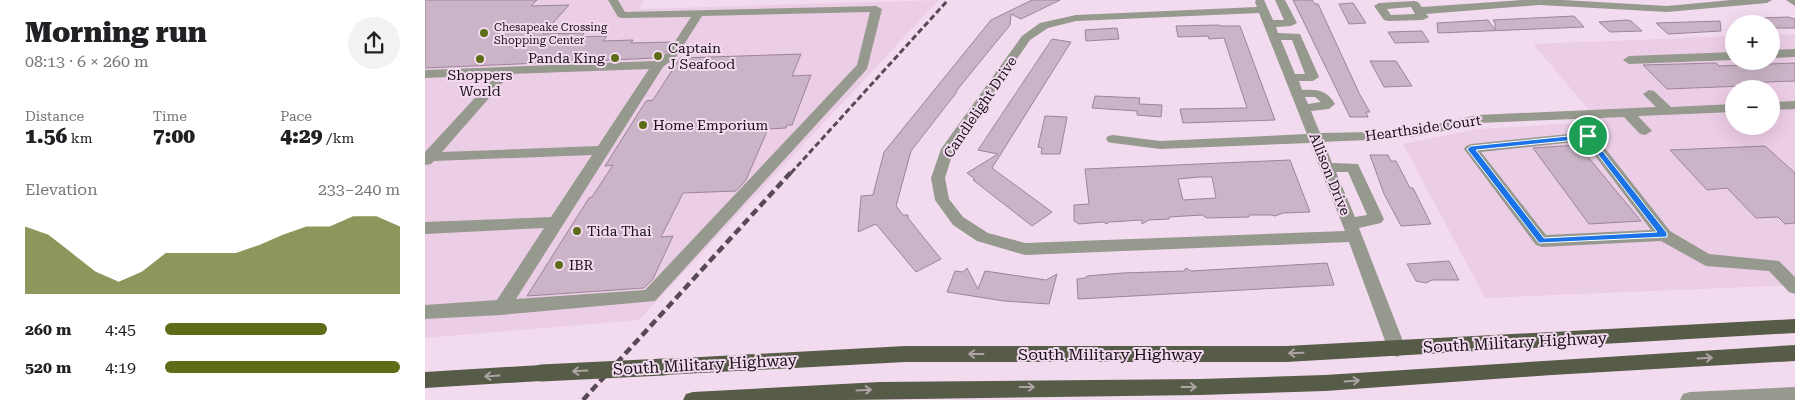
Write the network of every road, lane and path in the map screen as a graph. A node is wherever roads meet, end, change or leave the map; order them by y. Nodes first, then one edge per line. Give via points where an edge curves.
1 (613, 0) edge
2 (1280, 0) edge
3 (1767, 0) edge
4 (1791, 0) edge
5 (1795, 3) edge
6 (1419, 11) dead end
7 (698, 14) junction
8 (1267, 18) edge
9 (1795, 53) edge
10 (1780, 54) edge
11 (1725, 56) edge
12 (1629, 60) dead end
13 (657, 65) junction
14 (506, 71) junction
15 (425, 74) edge
16 (1291, 78) junction
17 (1298, 94) junction
18 (1649, 94) dead end
19 (1795, 105) edge
20 (1780, 106) edge
21 (1303, 108) junction
22 (1725, 108) edge
23 (1668, 111) junction
24 (1628, 113) junction
25 (1572, 116) junction
26 (1645, 131) dead end
27 (1588, 136) junction
28 (1316, 138) junction
29 (1113, 139) dead end
30 (602, 150) junction
31 (427, 158) edge
32 (1327, 168) junction
33 (555, 222) junction
34 (425, 228) edge
35 (1353, 230) junction
36 (1664, 235) junction
37 (1795, 287) edge
38 (501, 308) junction
39 (425, 312) edge
40 (1795, 326) edge
41 (1397, 349) junction
42 (1795, 352) edge
43 (425, 380) edge
44 (1795, 395) edge
45 (693, 400) edge
46 (1690, 400) edge
47 (1711, 400) edge

1 - 7 street via 623,15
2 - 8 street via 1291,23
3 - 6 street via 1667,9 1540,2
4 - 5 street
7 - 13 street via 672,54
7 - 38 street via 876,9 863,66 649,296
8 - 16 street, Allison Drive
8 - 16 street via 1296,36 1313,77
8 - 35 street, Candlelight Drive via 1076,18 1044,25 1026,38 946,152 937,178 942,200 958,221 983,237 1025,250
9 - 10 street
11 - 12 street
13 - 14 street
13 - 30 street
14 - 15 street
14 - 31 street
16 - 17 street, Allison Drive
17 - 21 street, Allison Drive
17 - 21 street via 1321,94 1328,104
18 - 23 street
19 - 20 street
21 - 28 street, Allison Drive
22 - 23 street, Hearthside Court
23 - 24 street, Hearthside Court
24 - 25 street, Hearthside Court
24 - 26 street
25 - 27 street
25 - 28 street, Hearthside Court via 1478,120 1429,130
27 - 36 street
27 - 36 street via 1471,149 1542,241
28 - 29 street, Hearthside Court via 1160,145
28 - 32 street, Allison Drive
30 - 31 street
30 - 33 street
32 - 35 street, Allison Drive
32 - 35 street, Candlelight Drive via 1353,167 1376,219
33 - 34 street
33 - 38 street
35 - 41 street, Allison Drive
36 - 37 street via 1706,260 1773,264
38 - 39 street
40 - 41 main road, South Military Highway
41 -> 43 main road, South Military Highway, bridge via 1286,354 905,354
45 -> 42 main road, South Military Highway via 890,389 1325,383
44 - 47 street
46 - 47 street

